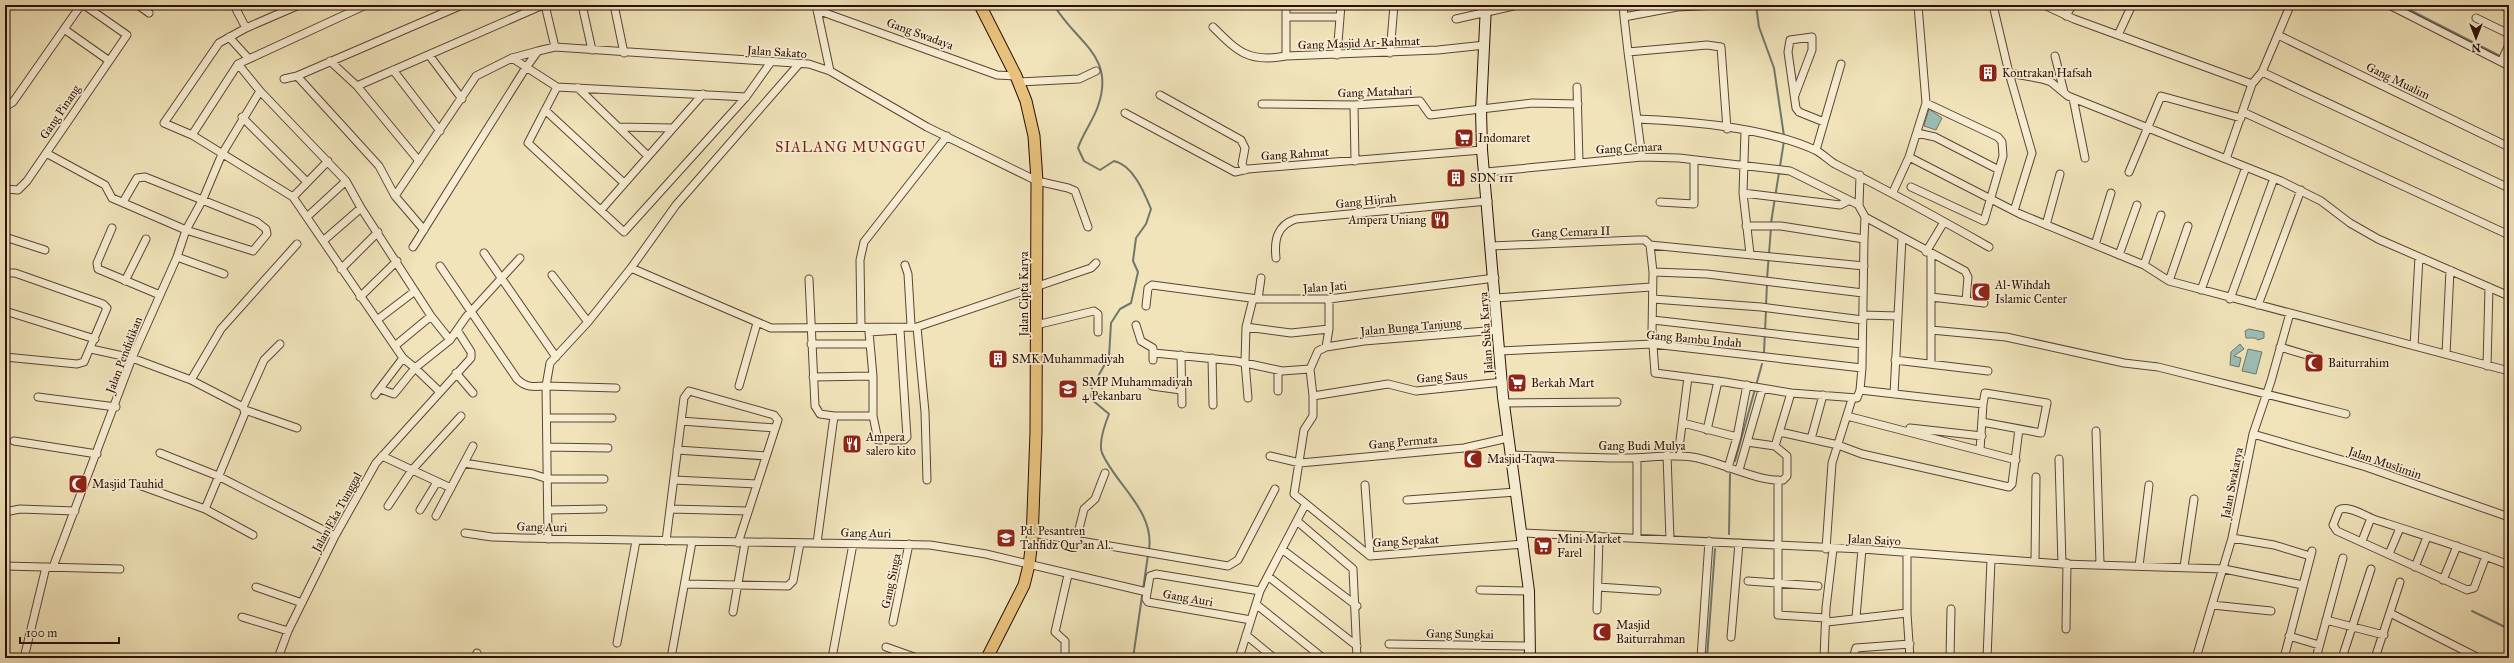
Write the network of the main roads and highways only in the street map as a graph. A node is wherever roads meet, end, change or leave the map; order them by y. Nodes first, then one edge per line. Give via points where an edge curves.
1 (980, 5) edge
2 (1486, 9) edge
3 (987, 658) edge
4 (1530, 658) edge

1 - 3 main road, Jalan Cipta Karya via 1018,79 1034,136 1037,181 1036,432 1030,565 1024,585
2 - 4 main road, Jalan Suka Karya via 1481,110 1482,150 1486,172 1504,403 1529,591

